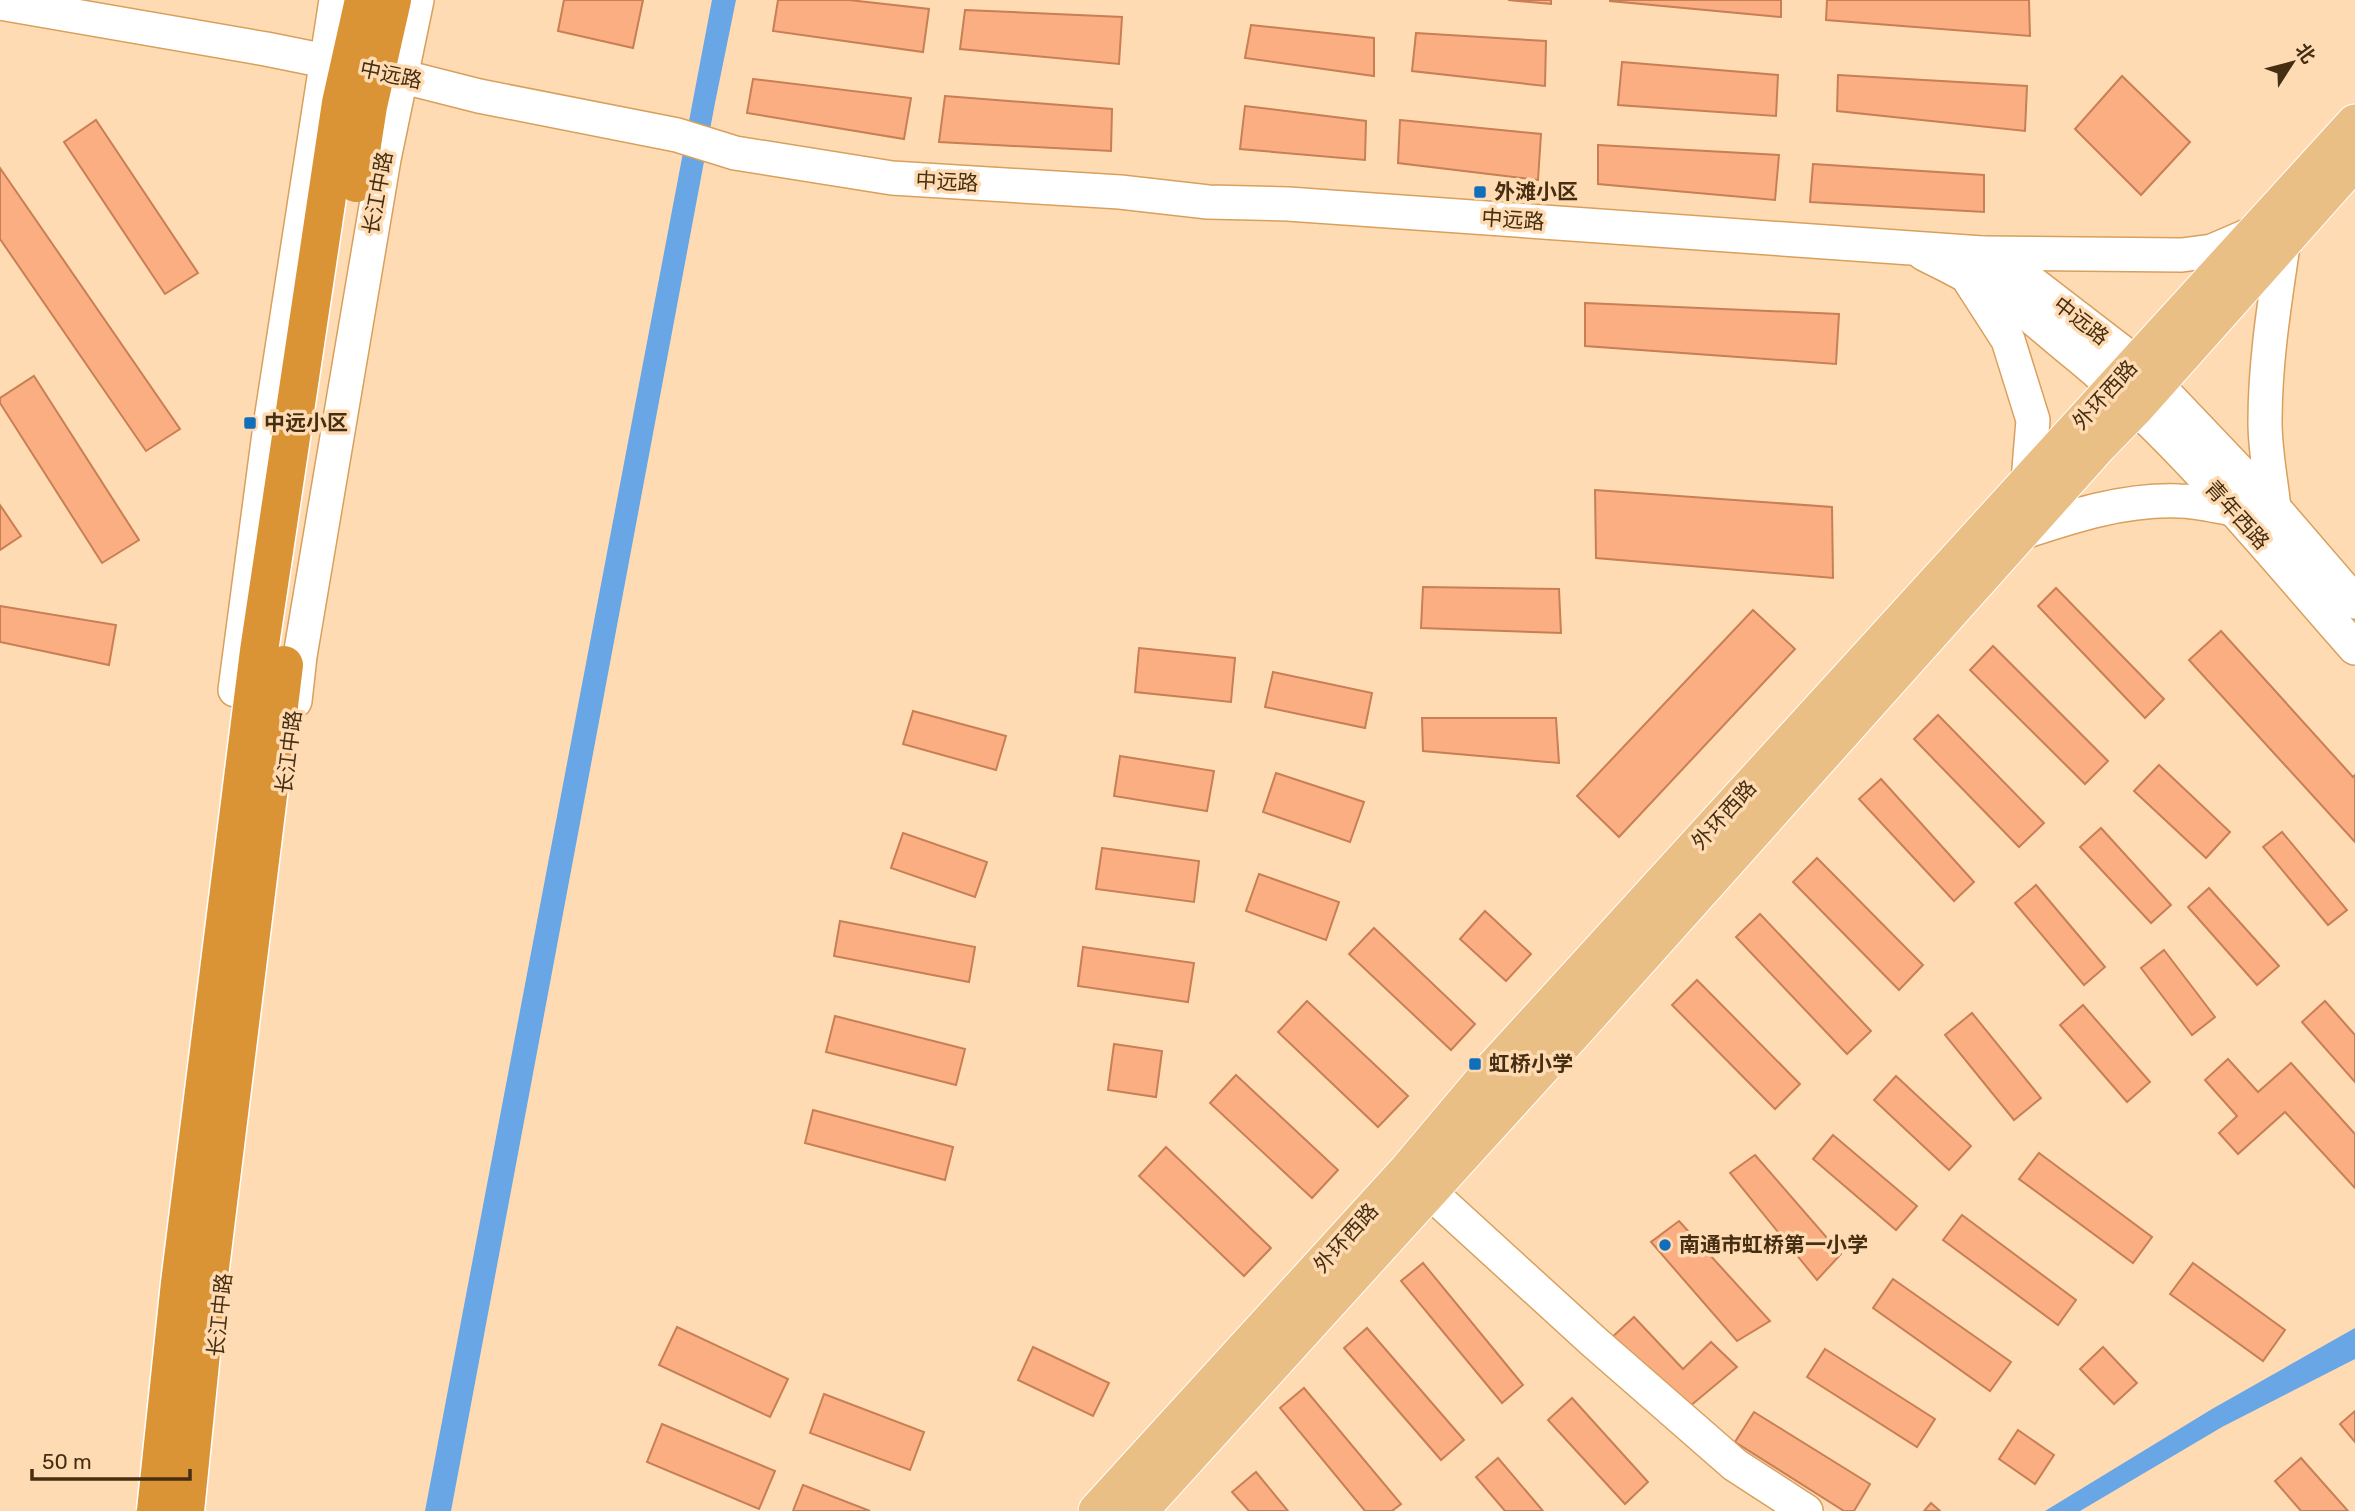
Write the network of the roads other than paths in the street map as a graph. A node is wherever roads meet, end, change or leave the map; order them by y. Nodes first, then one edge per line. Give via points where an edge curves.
1 (336, 0) edge
2 (364, 0) edge
3 (391, 0) edge
4 (417, 0) edge
5 (0, 3) edge
6 (327, 61) junction
7 (400, 76) junction
8 (2355, 123) edge
9 (2355, 161) edge
10 (2269, 236) junction
11 (1975, 265) junction
12 (2136, 384) junction
13 (2028, 481) junction
14 (2274, 508) junction
15 (2232, 509) junction
16 (2021, 533) junction
17 (2355, 602) edge
18 (2355, 648) edge
19 (1417, 1180) junction
20 (142, 1511) edge
21 (156, 1511) edge
22 (185, 1511) edge
23 (200, 1511) edge
24 (1097, 1511) edge
25 (1139, 1511) edge
26 (1806, 1511) edge

1 - 6 main road
2 - 21 highway, 长江中路, bridge via 341,103 259,651 181,1270
3 - 22 highway, 长江中路, bridge via 368,106 285,649
4 - 7 main road, 长江中路
5 - 6 main road, 中远路
6 - 7 main road, 中远路
6 - 20 main road via 239,653 164,1282
7 - 11 main road, 中远路 via 677,135 735,153 892,178 1909,247
7 - 23 main road, 长江中路 via 300,656
8 - 10 main road, 外环西路
9 - 10 main road, 外环西路
10 - 11 main road via 2182,255
10 - 12 main road, 外环西路
10 - 14 main road via 2266,448
11 - 12 main road, 中远路 via 2031,282
11 - 13 main road via 2008,340 2033,421
12 - 13 main road, 外环西路
12 - 14 main road, 青年西路
12 - 15 main road, 青年西路
12 - 16 main road, 外环西路 via 2099,445
13 - 19 main road, 外环西路 via 1492,1070
14 - 17 main road, 青年西路
15 - 16 main road via 2180,500 2138,503 2096,509
15 - 18 main road, 青年西路
16 - 19 main road, 外环西路 via 1591,1012
19 - 24 main road, 外环西路
19 - 25 main road, 外环西路
19 - 26 main road via 1735,1465

